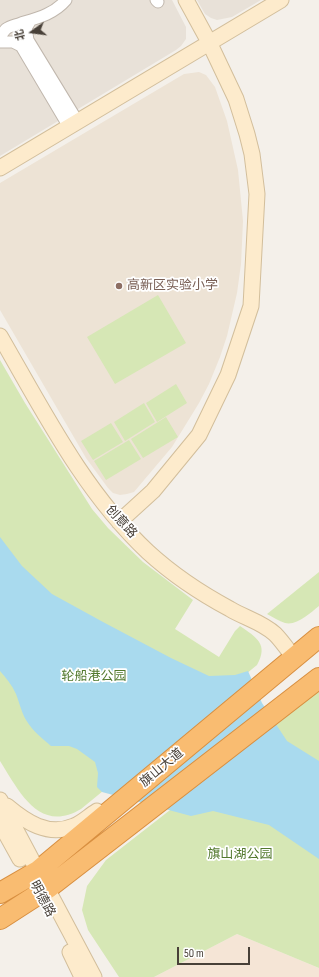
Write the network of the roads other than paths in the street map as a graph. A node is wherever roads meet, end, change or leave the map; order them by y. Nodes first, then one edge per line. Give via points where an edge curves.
1 (66, 0) edge
2 (186, 0) edge
3 (281, 0) edge
4 (31, 20) junction
5 (0, 37) edge
6 (0, 42) edge
7 (209, 42) junction
8 (74, 124) junction
9 (0, 168) edge
10 (0, 336) edge
11 (119, 522) junction
12 (319, 637) edge
13 (294, 658) junction
14 (319, 678) edge
15 (141, 786) junction
16 (0, 800) edge
17 (0, 823) edge
18 (34, 873) junction
19 (44, 891) junction
20 (0, 893) edge
21 (0, 919) edge
22 (82, 977) edge
23 (94, 977) edge

1 - 4 street via 52,12
2 - 7 street
3 - 7 street
4 - 5 street via 6,29
4 - 8 street via 26,28 28,40
6 - 8 street via 13,42 21,46
7 - 8 street
7 - 11 street via 236,99 255,172 257,194 250,306 228,376 199,435 153,492
8 - 9 street
10 - 11 street, 创意路 via 68,454
11 - 13 street, 创意路 via 149,552 183,580 276,634
12 - 13 highway, 旗山大道
13 - 15 highway, 旗山大道
14 - 19 highway, 旗山大道
15 - 16 street via 74,826 59,830 40,828 29,823
15 - 18 highway, 旗山大道
16 - 18 street
17 - 18 street, 明德路
18 - 19 street, 明德路
18 - 20 highway, 旗山大道
19 - 21 highway, 旗山大道
19 - 22 street, 明德路
19 - 23 street, 明德路

